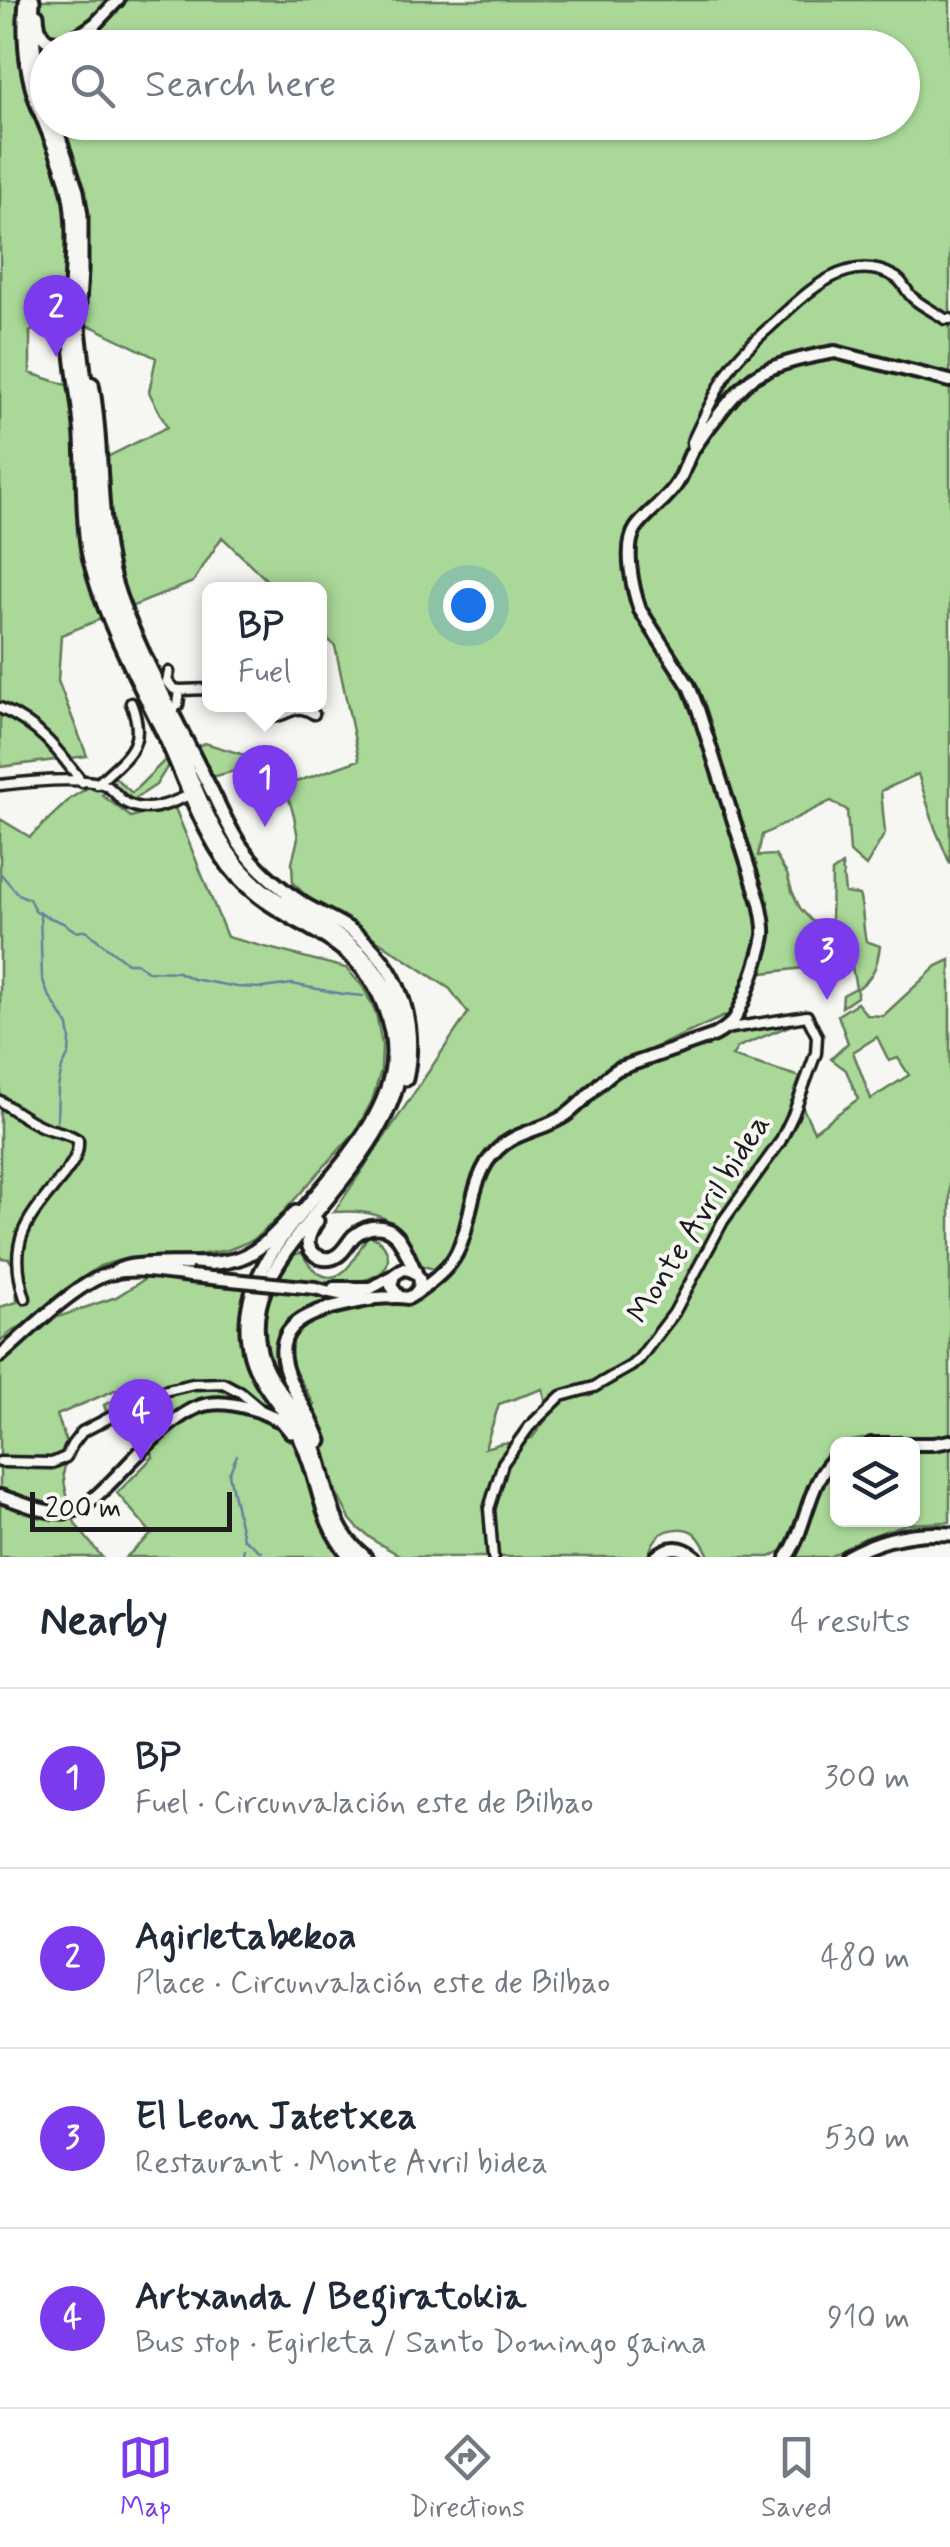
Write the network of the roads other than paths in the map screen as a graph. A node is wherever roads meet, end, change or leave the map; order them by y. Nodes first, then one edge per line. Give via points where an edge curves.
1 (23, 0) edge
2 (36, 0) edge
3 (115, 0) edge
4 (94, 24) junction
5 (33, 30) edge
6 (40, 30) edge
7 (86, 30) edge
8 (89, 30) edge
9 (30, 79) edge
10 (52, 140) edge
11 (60, 140) edge
12 (67, 140) edge
13 (79, 203) junction
14 (78, 316) junction
15 (950, 319) edge
16 (950, 381) edge
17 (692, 450) junction
18 (166, 676) dead end
19 (202, 689) edge
20 (180, 690) junction
21 (131, 703) dead end
22 (0, 708) edge
23 (172, 711) junction
24 (311, 712) edge
25 (314, 714) dead end
26 (82, 782) junction
27 (97, 784) junction
28 (0, 785) edge
29 (192, 794) junction
30 (725, 1029) junction
31 (0, 1101) edge
32 (346, 1166) junction
33 (343, 1185) junction
34 (448, 1267) junction
35 (112, 1273) junction
36 (416, 1273) junction
37 (394, 1275) junction
38 (315, 1288) junction
39 (415, 1294) junction
40 (398, 1295) junction
41 (25, 1298) dead end
42 (371, 1299) junction
43 (0, 1356) edge
44 (236, 1390) junction
45 (248, 1408) junction
46 (262, 1412) junction
47 (950, 1440) edge
48 (920, 1444) edge
49 (0, 1462) edge
50 (830, 1463) edge
51 (318, 1472) junction
52 (0, 1496) edge
53 (950, 1538) edge
54 (351, 1557) edge
55 (364, 1557) edge
56 (493, 1557) edge
57 (656, 1557) edge
58 (696, 1557) edge
59 (787, 1557) edge
60 (847, 1557) edge
61 (861, 1557) edge

1 - 9 main road
2 - 5 main road
2 - 6 main road
3 - 4 street
4 - 7 main road
4 - 8 main road
10 - 29 main road via 71,205 70,339 88,550 111,622
11 - 13 main road
12 - 13 main road
13 - 14 main road
14 - 23 main road via 96,409 110,563
14 - 32 main road via 97,546 134,652 234,860 266,892 356,948 393,1004 402,1036 398,1083 378,1129
15 - 17 street via 916,301 891,274 862,268 829,279 741,354
16 - 17 street via 853,355 816,355 753,378
17 - 30 street via 678,483 637,527 630,564 640,610 698,709 764,920 740,1006
18 - 20 street
19 - 20 street
20 - 23 street
21 - 27 street via 137,740
22 - 26 street via 40,730
23 - 33 main road via 244,850 290,894 370,946 404,1001 410,1061 404,1088 392,1118
24 - 25 street
26 - 27 street
26 - 28 street
27 - 29 street via 140,808
29 - 32 main road via 240,881 357,960 381,999 391,1071 375,1117
30 - 34 street via 618,1069 566,1115 502,1145 481,1172 462,1244
30 - 56 street, Monte Avril bidea via 807,1016 816,1053 794,1115 639,1359 594,1387 561,1396 503,1462 490,1509
31 - 41 street via 78,1140 76,1156 20,1236
32 - 33 main road
32 - 35 main road via 246,1256
32 - 51 main road via 281,1241 260,1273 247,1314 252,1359
33 - 36 main road via 311,1230 314,1254 330,1259 362,1231 381,1227 399,1238
34 - 36 street
34 - 39 street
35 - 38 street, bridge
35 - 43 street via 80,1290
36 - 37 street via 404,1268
36 - 39 street
37 - 38 street via 371,1288
37 - 40 street
38 - 42 street
39 - 40 street
40 - 42 street
42 - 51 main road via 310,1314 286,1342 287,1373 319,1438 325,1464
44 - 45 street
44 - 46 street
44 - 49 street via 214,1383 158,1392 82,1432 60,1461
45 - 46 street
45 - 52 street via 192,1408 74,1511 52,1512
46 - 51 main road via 282,1421
47 - 48 street
50 - 59 street
51 - 54 main road via 329,1527
51 - 55 main road via 339,1528
53 - 60 main road via 890,1539
53 - 61 main road via 888,1546
57 - 58 street via 675,1548

